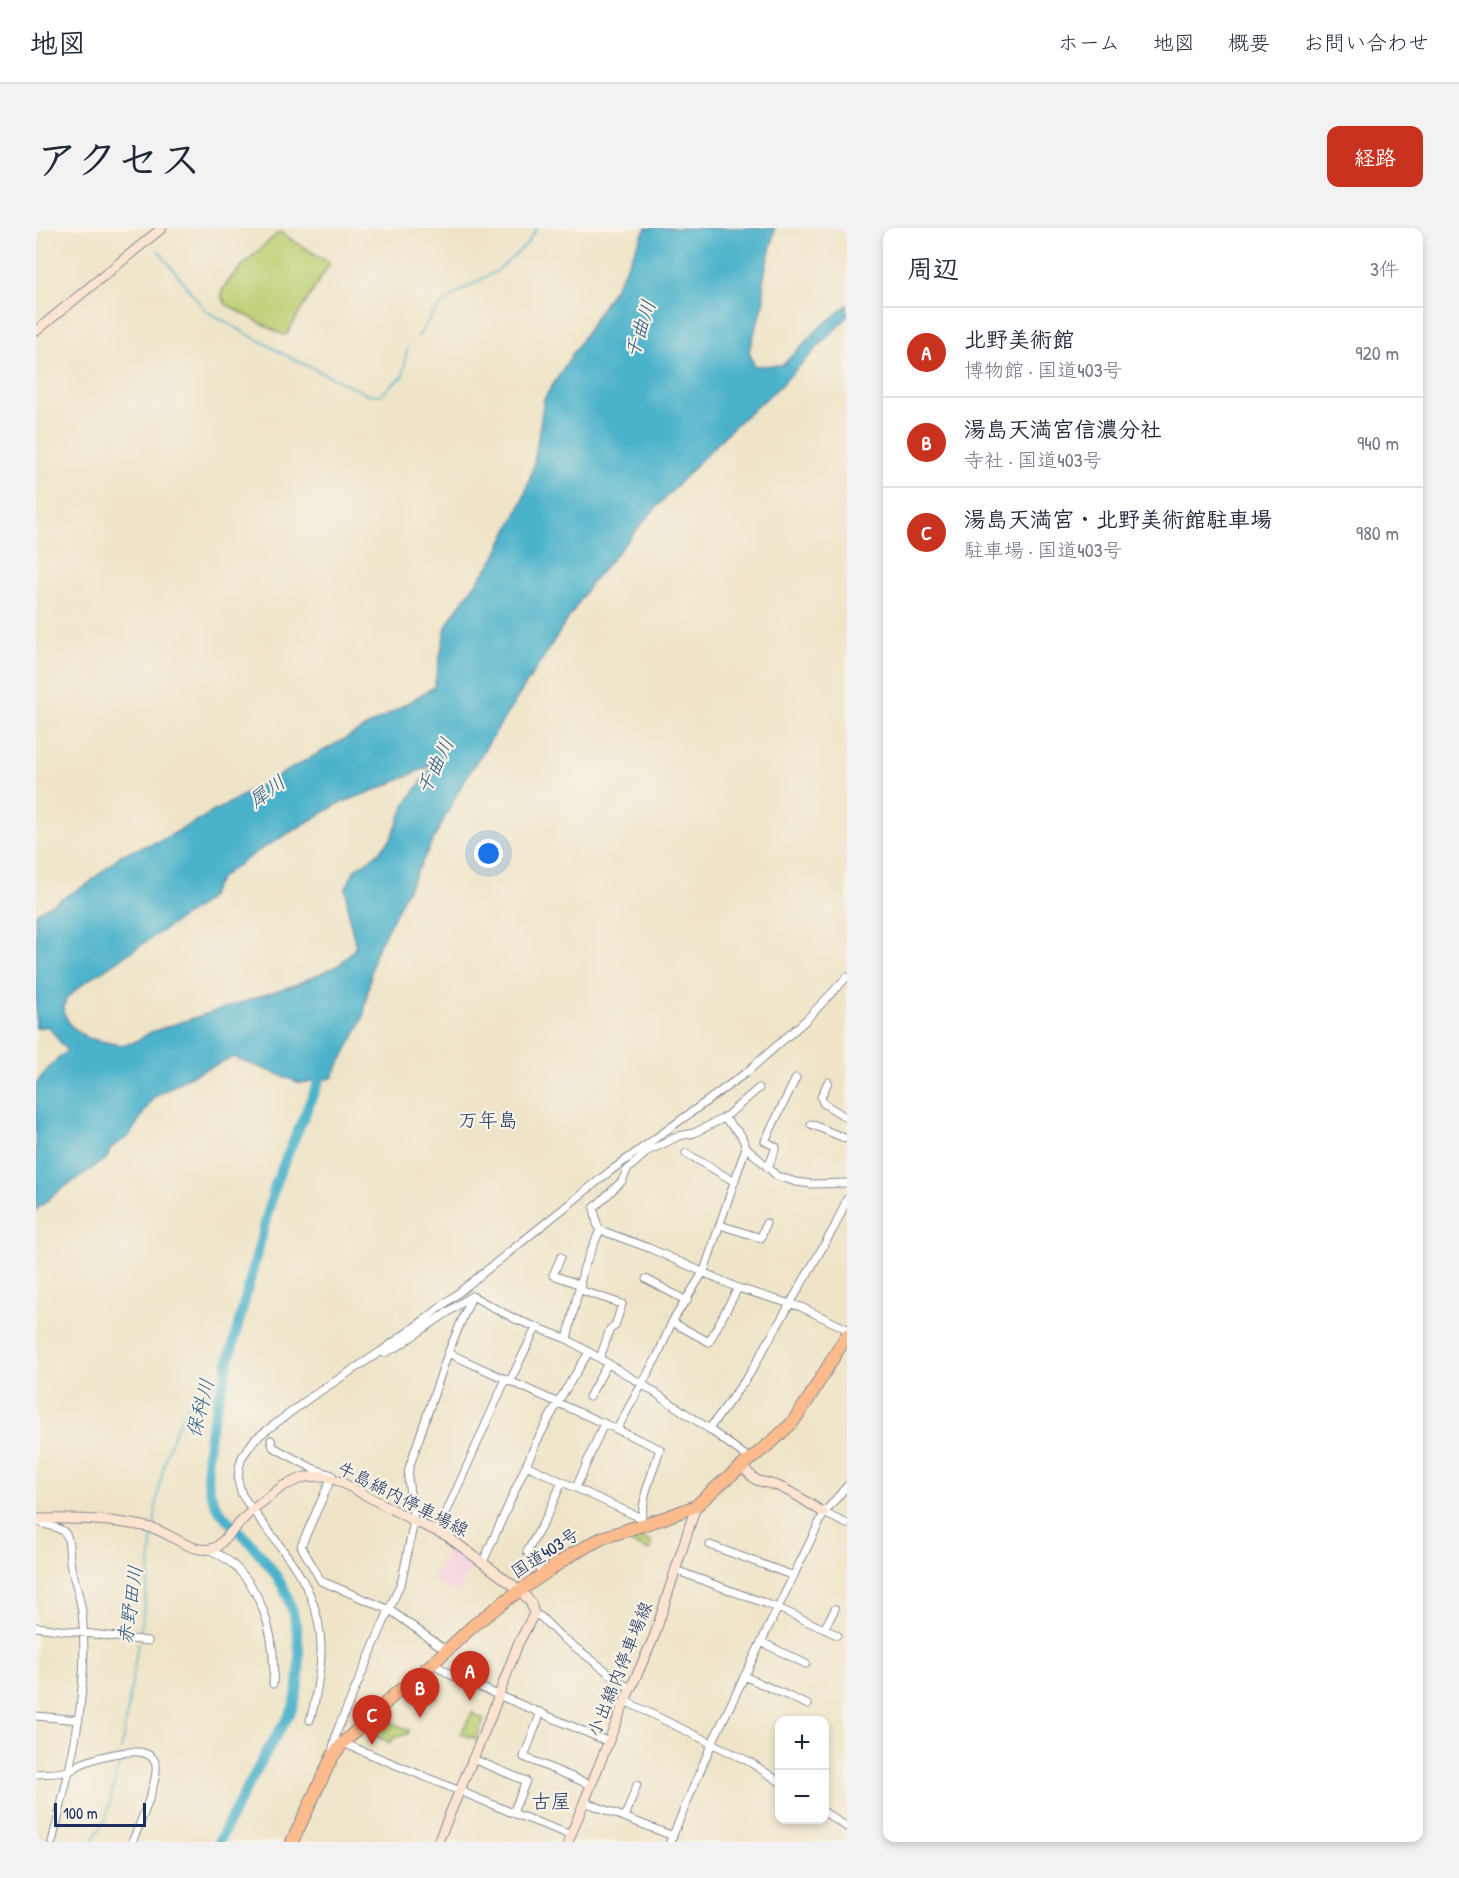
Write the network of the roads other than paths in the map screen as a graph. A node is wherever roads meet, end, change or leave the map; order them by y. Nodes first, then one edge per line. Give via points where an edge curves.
1 (162, 228) edge
2 (36, 331) edge
3 (847, 977) edge
4 (795, 1078) dead end
5 (828, 1082) dead end
6 (759, 1088) dead end
7 (724, 1118) junction
8 (847, 1118) edge
9 (811, 1124) dead end
10 (847, 1139) edge
11 (746, 1147) junction
12 (646, 1149) junction
13 (686, 1153) dead end
14 (768, 1168) junction
15 (735, 1182) junction
16 (847, 1183) edge
17 (847, 1199) edge
18 (766, 1223) dead end
19 (720, 1225) junction
20 (600, 1230) junction
21 (561, 1257) dead end
22 (704, 1272) junction
23 (646, 1279) dead end
24 (580, 1288) junction
25 (738, 1288) junction
26 (472, 1296) junction
27 (687, 1301) junction
28 (790, 1304) junction
29 (672, 1322) junction
30 (536, 1328) junction
31 (847, 1329) edge
32 (847, 1335) edge
33 (567, 1339) junction
34 (380, 1352) junction
35 (589, 1352) junction
36 (448, 1353) junction
37 (600, 1358) junction
38 (608, 1364) junction
39 (508, 1380) junction
40 (642, 1384) junction
41 (589, 1397) dead end
42 (558, 1402) junction
43 (604, 1423) junction
44 (616, 1429) junction
45 (709, 1429) junction
46 (270, 1440) dead end
47 (746, 1462) junction
48 (526, 1465) junction
49 (331, 1479) junction
50 (562, 1482) junction
51 (847, 1486) edge
52 (350, 1487) junction
53 (576, 1488) junction
54 (696, 1506) junction
55 (252, 1510) junction
56 (824, 1513) junction
57 (36, 1519) edge
58 (414, 1521) junction
59 (640, 1522) junction
60 (847, 1524) edge
61 (438, 1531) junction
62 (710, 1545) dead end
63 (213, 1549) junction
64 (483, 1562) junction
65 (675, 1570) junction
66 (544, 1575) junction
67 (794, 1575) junction
68 (521, 1591) junction
69 (778, 1608) junction
70 (835, 1609) dead end
71 (390, 1610) junction
72 (534, 1614) junction
73 (36, 1627) edge
74 (824, 1629) junction
75 (83, 1633) junction
76 (837, 1635) dead end
77 (148, 1641) dead end
78 (761, 1642) junction
79 (447, 1651) junction
80 (433, 1664) junction
81 (806, 1664) dead end
82 (744, 1676) junction
83 (273, 1684) dead end
84 (630, 1689) junction
85 (500, 1695) junction
86 (625, 1701) junction
87 (808, 1705) dead end
88 (541, 1713) junction
89 (36, 1716) edge
90 (79, 1720) junction
91 (310, 1720) dead end
92 (609, 1742) junction
93 (343, 1743) junction
94 (712, 1743) junction
95 (332, 1757) junction
96 (473, 1759) junction
97 (70, 1771) junction
98 (36, 1774) edge
99 (775, 1779) edge
100 (591, 1785) junction
101 (638, 1785) dead end
102 (459, 1790) junction
103 (585, 1802) junction
104 (513, 1813) junction
105 (829, 1815) edge
106 (625, 1817) junction
107 (847, 1827) edge
108 (569, 1839) edge
109 (672, 1839) edge
110 (52, 1842) edge
111 (132, 1842) edge
112 (292, 1842) edge
113 (438, 1842) edge

1 - 2 main road
3 - 12 street via 756,1065
4 - 14 street via 765,1141 776,1147
5 - 8 street via 821,1097 823,1103
6 - 7 street
7 - 11 street via 741,1135
7 - 12 street
9 - 10 street
11 - 14 street
11 - 15 street
12 - 20 street via 622,1181 594,1208
12 - 34 street via 609,1172 468,1287
13 - 15 street
14 - 16 street via 777,1176 796,1182
15 - 19 street
17 - 28 street
18 - 19 street via 761,1238
19 - 22 street
20 - 22 street
20 - 24 street via 584,1267
21 - 24 street via 553,1275
22 - 25 street
22 - 27 street
23 - 27 street
24 - 33 street
24 - 37 street via 622,1304
25 - 28 street
25 - 29 street via 709,1342
26 - 30 street
26 - 34 street via 397,1347 385,1354
26 - 36 street
27 - 29 street
28 - 31 street
28 - 45 street via 748,1375
29 - 40 street
30 - 33 street
30 - 39 street
32 - 47 highway, 国道403号 via 792,1423
33 - 35 street
34 - 55 street via 255,1439 242,1457 238,1481
35 - 37 street
35 - 42 street
36 - 39 street
36 - 58 street via 409,1468
37 - 38 street
38 - 40 street
38 - 41 street
39 - 42 street
39 - 61 street
40 - 44 street
40 - 45 street
42 - 43 street
42 - 48 street
43 - 44 street
43 - 53 street
44 - 59 street via 660,1449
45 - 47 street
46 - 52 street via 273,1447 312,1468 344,1479
47 - 54 highway, 国道403号
47 - 56 main road via 756,1480 778,1486
48 - 50 street
48 - 64 street
49 - 52 main road, 牛島綿内停車場線
49 - 55 main road, 牛島綿内停車場線 via 305,1477 283,1486
49 - 71 street via 301,1546 321,1581
50 - 53 street
50 - 66 street via 527,1552
51 - 56 street
52 - 58 main road, 牛島綿内停車場線
53 - 59 street
54 - 59 highway, 国道403号
54 - 65 main road, 小出綿内停車場線
55 - 63 main road, 牛島綿内停車場線
55 - 91 street via 299,1572 320,1624 322,1647
56 - 60 street
56 - 67 street
57 - 63 main road via 68,1518 153,1528 195,1548
57 - 75 street via 67,1536
58 - 61 main road, 牛島綿内停車場線
58 - 71 street via 402,1580
59 - 66 highway, 国道403号 via 571,1555
61 - 64 main road, 牛島綿内停車場線
62 - 67 street
63 - 83 street via 241,1571 261,1606 272,1641
64 - 68 main road, 牛島綿内停車場線
65 - 69 street
65 - 84 main road, 小出綿内停車場線 via 654,1637
66 - 68 highway, 国道403号
67 - 69 street
68 - 72 main road
68 - 79 highway, 国道403号 via 474,1625
69 - 74 street
69 - 78 street
70 - 74 street
71 - 79 street
71 - 95 street via 337,1731
72 - 84 street
72 - 85 main road via 518,1644
73 - 75 street
74 - 76 street
75 - 77 street
75 - 90 street
78 - 81 street
78 - 82 street
79 - 80 highway, 国道403号
80 - 85 street
80 - 93 highway, 国道403号
82 - 87 street
82 - 94 street
84 - 86 main road, 小出綿内停車場線
85 - 88 street
85 - 96 main road
86 - 92 main road, 小出綿内停車場線
86 - 94 street
88 - 92 street
88 - 100 street via 524,1757
89 - 90 street
90 - 97 street
92 - 100 main road, 小出綿内停車場線
93 - 95 highway, 国道403号
93 - 102 street
94 - 99 street
94 - 109 street
95 - 112 highway, 国道403号
96 - 102 main road
96 - 104 street via 526,1781
97 - 98 street
97 - 110 street
97 - 111 street via 108,1754 140,1752 149,1756 156,1767 153,1787
100 - 103 main road, 小出綿内停車場線
101 - 106 street
102 - 104 street
102 - 113 main road
103 - 106 street
103 - 108 main road, 小出綿内停車場線
104 - 108 street
105 - 107 street
106 - 109 street

